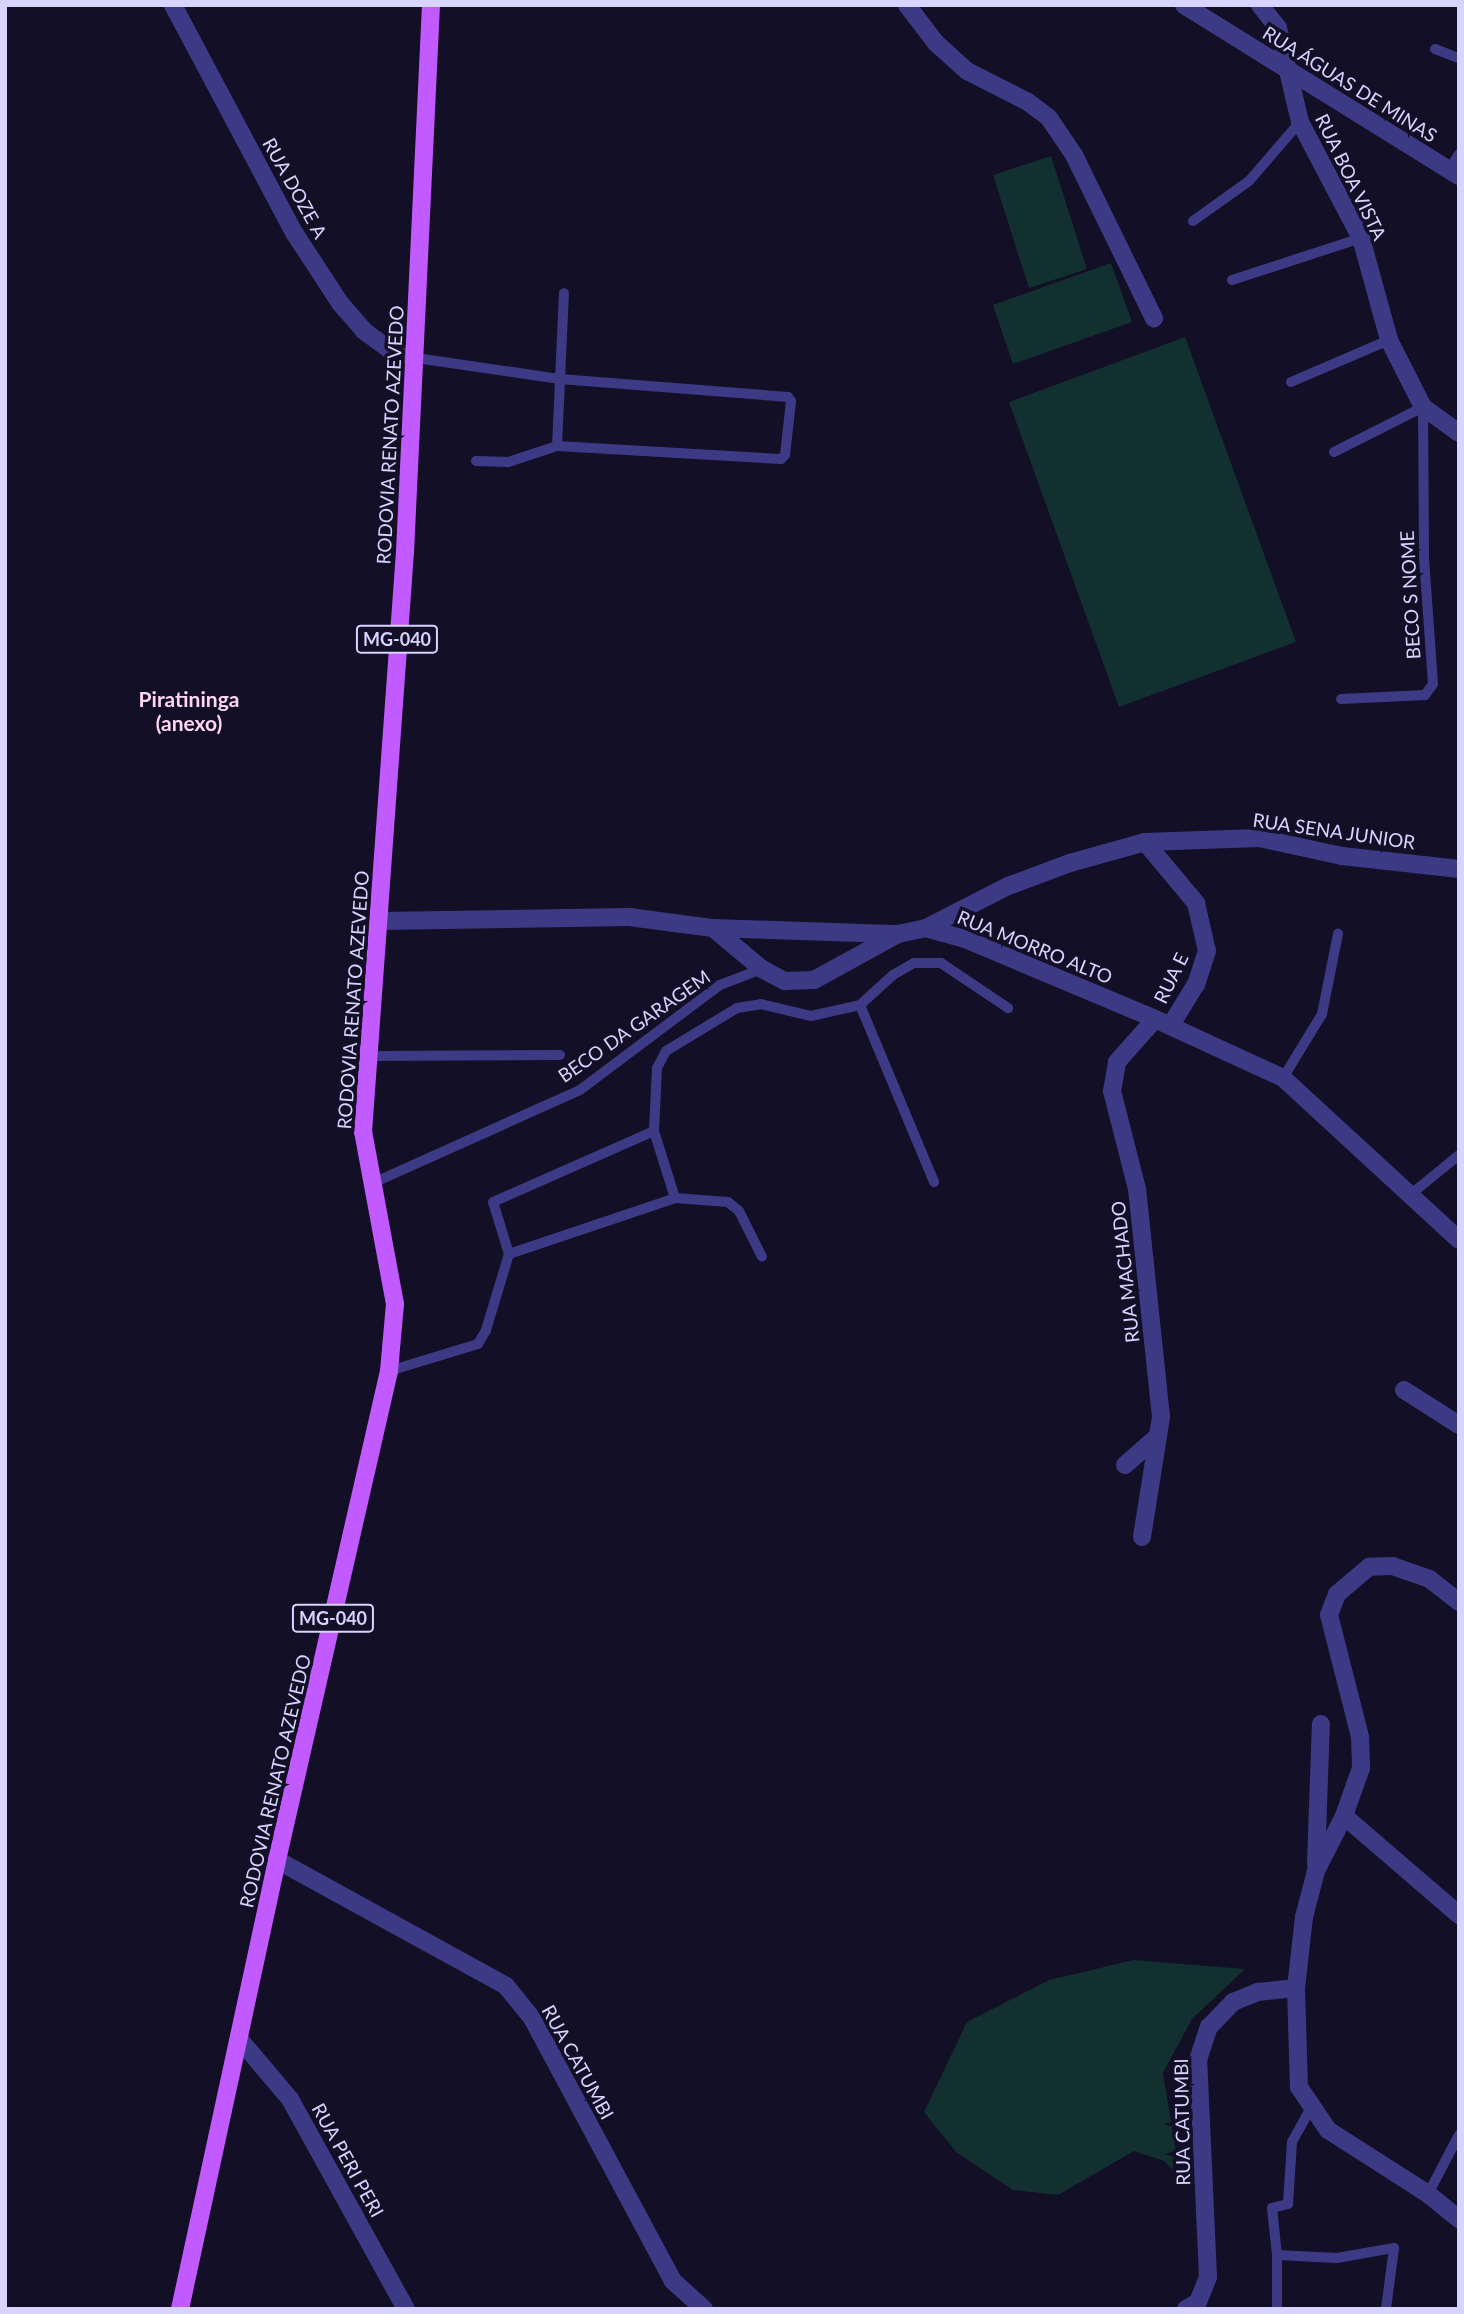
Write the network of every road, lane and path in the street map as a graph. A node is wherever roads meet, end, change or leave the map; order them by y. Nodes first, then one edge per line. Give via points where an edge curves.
1 (173, 5) edge
2 (431, 5) edge
3 (907, 5) edge
4 (1184, 5) edge
5 (1260, 5) edge
6 (1435, 49) dead end
7 (1459, 58) edge
8 (1290, 73) junction
9 (1300, 122) junction
10 (1459, 154) edge
11 (1454, 172) edge
12 (1193, 220) dead end
13 (1361, 238) junction
14 (1232, 279) dead end
15 (564, 293) dead end
16 (1154, 318) dead end
17 (1389, 340) junction
18 (416, 358) junction
19 (560, 379) junction
20 (1291, 382) dead end
21 (1423, 407) junction
22 (1459, 433) edge
23 (557, 446) junction
24 (1334, 452) dead end
25 (476, 461) dead end
26 (1341, 699) dead end
27 (1146, 842) junction
28 (1459, 869) edge
29 (379, 921) junction
30 (713, 928) junction
31 (926, 928) junction
32 (898, 934) junction
33 (1338, 934) dead end
34 (762, 969) junction
35 (860, 1005) junction
36 (1008, 1008) dead end
37 (1163, 1022) junction
38 (560, 1055) dead end
39 (369, 1056) junction
40 (1283, 1078) junction
41 (654, 1131) junction
42 (1459, 1155) edge
43 (934, 1182) dead end
44 (373, 1183) junction
45 (1410, 1195) junction
46 (676, 1198) junction
47 (1459, 1240) edge
48 (509, 1254) junction
49 (762, 1257) dead end
50 (389, 1371) junction
51 (1404, 1390) dead end
52 (1459, 1425) edge
53 (1158, 1436) junction
54 (1125, 1465) dead end
55 (1142, 1537) dead end
56 (1459, 1602) edge
57 (1321, 1724) dead end
58 (1344, 1816) junction
59 (277, 1860) junction
60 (1316, 1871) junction
61 (1459, 1915) edge
62 (1296, 1987) junction
63 (240, 2040) junction
64 (1312, 2106) junction
65 (1459, 2135) edge
66 (1428, 2194) junction
67 (1459, 2219) edge
68 (1277, 2255) junction
69 (180, 2309) edge
70 (406, 2309) edge
71 (704, 2309) edge
72 (1186, 2309) edge
73 (1277, 2309) edge
74 (1386, 2309) edge

1 - 18 street, RUA DOZE A via 295,234 340,303 364,331 390,349
2 - 18 main road, RODOVIA RENATO AZEVEDO / MG-040
3 - 16 street via 936,43 967,71 1049,118 1074,155
4 - 8 street, RUA ÁGUAS DE MINAS
5 - 8 street, RUA BOA VISTA via 1278,28
6 - 7 lane
8 - 9 street, RUA BOA VISTA
8 - 11 street, RUA ÁGUAS DE MINAS
9 - 12 lane via 1249,181
9 - 13 street, RUA BOA VISTA
10 - 11 lane
13 - 14 lane
13 - 17 street, RUA BOA VISTA
15 - 19 lane
17 - 20 lane
17 - 21 street, RUA BOA VISTA
18 - 19 lane
18 - 29 main road, RODOVIA RENATO AZEVEDO / MG-040
19 - 23 lane
19 - 23 lane via 788,397 792,401 782,459
21 - 22 street, RUA BOA VISTA
21 - 24 lane
21 - 26 lane, BECO S NOME via 1424,558 1433,684 1425,695
23 - 25 lane via 508,462
27 - 28 street, RUA SENA JUNIOR via 1259,838 1342,856
27 - 31 street, RUA SENA JUNIOR via 1008,886
27 - 37 street, RUA E via 1196,903 1207,951 1196,984
29 - 30 street via 629,917
29 - 39 main road, RODOVIA RENATO AZEVEDO / MG-040
30 - 32 street
30 - 34 street, RUA MORRO ALTO
31 - 32 street, RUA MORRO ALTO
31 - 37 street, RUA MORRO ALTO via 965,939
32 - 34 street, RUA MORRO ALTO via 814,980 785,981
33 - 40 lane via 1322,1014
34 - 44 lane, BECO DA GARAGEM via 720,985 580,1090
35 - 36 lane via 914,963 941,963
35 - 41 lane via 811,1016 761,1004 737,1008 677,1044 666,1051 657,1068
35 - 43 lane
37 - 40 street, RUA MORRO ALTO
37 - 53 street, RUA MACHADO via 1117,1062 1112,1091 1137,1189 1161,1417
38 - 39 lane
39 - 44 main road, RODOVIA RENATO AZEVEDO / MG-040 via 363,1132
40 - 45 street, RUA MORRO ALTO
41 - 46 lane
41 - 48 lane via 493,1202
42 - 45 lane
44 - 50 main road, RODOVIA RENATO AZEVEDO / MG-040 via 395,1304
45 - 47 street, RUA MORRO ALTO
46 - 48 lane
46 - 49 lane via 728,1202 739,1211
48 - 50 lane via 478,1345
50 - 59 main road, RODOVIA RENATO AZEVEDO / MG-040
51 - 52 street
53 - 54 street
53 - 55 street, RUA MACHADO
56 - 58 street via 1430,1579 1393,1566 1369,1567 1337,1594 1329,1615 1360,1737 1361,1768
57 - 60 street
58 - 60 street
58 - 61 street
59 - 63 main road, RODOVIA RENATO AZEVEDO / MG-040
59 - 71 street, RUA CATUMBI via 506,1986 532,2018 673,2281
60 - 62 street via 1304,1917
62 - 64 street via 1298,2087
62 - 72 street, RUA CATUMBI via 1258,1992 1233,2002 1209,2027 1205,2038 1198,2060 1208,2277 1198,2302
63 - 69 main road, RODOVIA RENATO AZEVEDO / MG-040
63 - 70 street, RUA PERI PERI via 290,2099
64 - 66 street via 1328,2130
64 - 68 lane via 1292,2142 1287,2204 1272,2208
65 - 66 lane
66 - 67 street
68 - 73 lane
68 - 74 lane via 1337,2258 1394,2248

